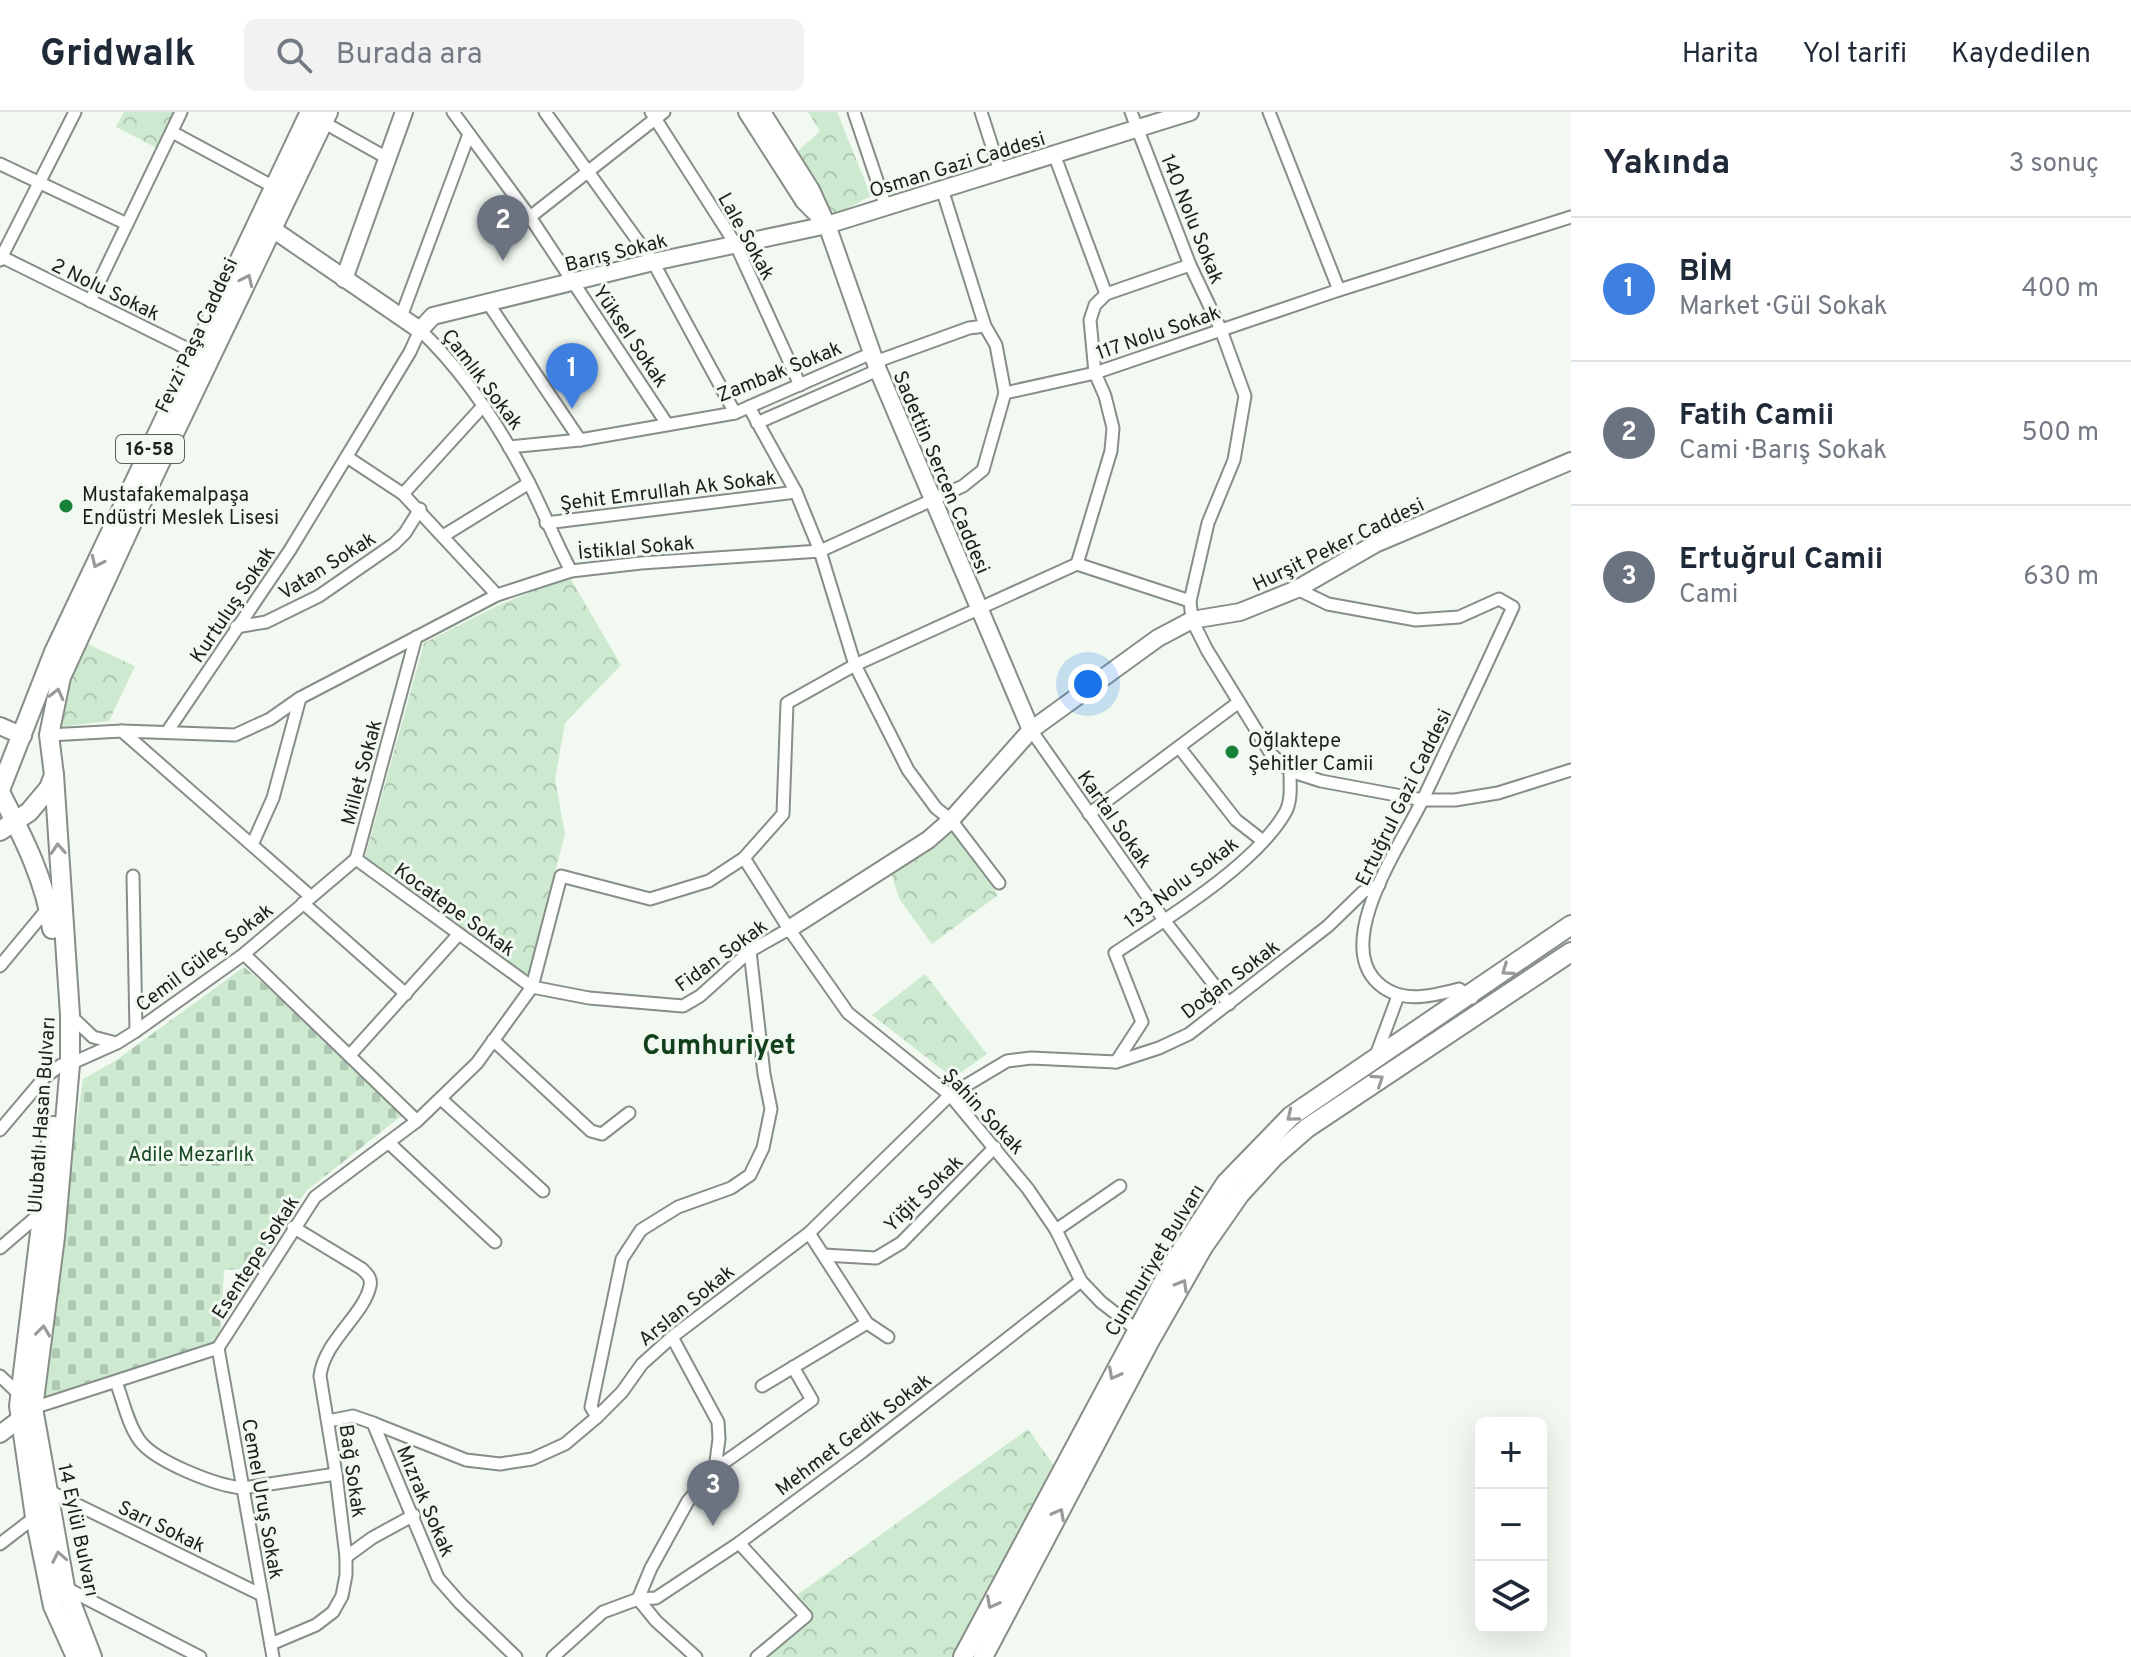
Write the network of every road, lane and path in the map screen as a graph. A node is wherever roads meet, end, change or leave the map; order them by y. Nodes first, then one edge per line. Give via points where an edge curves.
1 (75, 112) edge
2 (181, 112) edge
3 (404, 112) edge
4 (545, 112) edge
5 (747, 112) edge
6 (762, 112) edge
7 (854, 112) edge
8 (981, 112) edge
9 (1131, 112) edge
10 (1190, 112) edge
11 (1269, 112) edge
12 (459, 114) edge
13 (656, 114) edge
14 (320, 115) edge
15 (1138, 128) junction
16 (172, 132) junction
17 (469, 134) junction
18 (1054, 154) junction
19 (387, 158) junction
20 (0, 164) edge
21 (589, 170) junction
22 (1000, 171) junction
23 (40, 183) junction
24 (274, 187) junction
25 (942, 189) junction
26 (886, 207) junction
27 (530, 217) junction
28 (1571, 217) edge
29 (127, 224) junction
30 (827, 225) junction
31 (271, 228) junction
32 (736, 245) junction
33 (1, 258) edge
34 (653, 262) junction
35 (1190, 265) junction
36 (344, 279) junction
37 (574, 283) junction
38 (1339, 290) junction
39 (1106, 294) junction
40 (90, 301) junction
41 (488, 303) junction
42 (401, 317) junction
43 (985, 326) junction
44 (420, 330) junction
45 (1221, 330) junction
46 (196, 353) junction
47 (875, 362) junction
48 (1095, 373) junction
49 (800, 385) junction
50 (1005, 393) junction
51 (483, 406) junction
52 (749, 407) junction
53 (735, 413) junction
54 (757, 423) junction
55 (667, 424) junction
56 (580, 440) junction
57 (509, 447) junction
58 (347, 457) junction
59 (1571, 461) edge
60 (529, 483) junction
61 (796, 492) junction
62 (403, 494) junction
63 (932, 502) junction
64 (420, 509) junction
65 (546, 523) junction
66 (443, 536) junction
67 (820, 551) junction
68 (1077, 564) junction
69 (571, 571) junction
70 (1297, 589) junction
71 (497, 595) junction
72 (1190, 601) junction
73 (979, 609) junction
74 (1192, 620) junction
75 (236, 627) junction
76 (416, 637) junction
77 (855, 665) junction
78 (300, 698) junction
79 (1239, 702) junction
80 (0, 726) edge
81 (1031, 730) junction
82 (122, 731) junction
83 (167, 732) junction
84 (49, 735) junction
85 (23, 736) junction
86 (1179, 747) junction
87 (7, 754) edge
88 (1571, 770) edge
89 (1290, 771) junction
90 (54, 775) junction
91 (0, 791) edge
92 (1423, 800) junction
93 (1089, 814) junction
94 (951, 820) junction
95 (8, 827) edge
96 (1263, 841) junction
97 (252, 845) junction
98 (744, 858) junction
99 (356, 859) junction
100 (133, 876) dead end
101 (999, 883) dead end
102 (1379, 885) junction
103 (307, 899) junction
104 (55, 902) junction
105 (1164, 920) junction
106 (1571, 925) edge
107 (789, 929) junction
108 (458, 935) junction
109 (750, 951) junction
110 (1571, 952) edge
111 (244, 954) junction
112 (0, 966) edge
113 (532, 987) junction
114 (406, 994) junction
115 (1471, 995) junction
116 (1398, 996) junction
117 (1229, 1004) junction
118 (1480, 1012) junction
119 (70, 1015) junction
120 (136, 1031) junction
121 (493, 1040) junction
122 (117, 1043) junction
123 (350, 1055) junction
124 (1375, 1058) junction
125 (1116, 1062) junction
126 (65, 1064) junction
127 (950, 1095) junction
128 (441, 1099) junction
129 (629, 1113) dead end
130 (417, 1121) junction
131 (0, 1130) edge
132 (389, 1143) junction
133 (995, 1147) junction
134 (1120, 1186) dead end
135 (543, 1191) dead end
136 (42, 1212) junction
137 (293, 1227) junction
138 (1056, 1230) junction
139 (809, 1233) junction
140 (495, 1242) dead end
141 (0, 1248) edge
142 (824, 1255) junction
143 (1081, 1281) junction
144 (867, 1323) junction
145 (1137, 1330) junction
146 (672, 1337) junction
147 (888, 1337) dead end
148 (218, 1348) junction
149 (793, 1367) junction
150 (0, 1376) edge
151 (116, 1382) junction
152 (762, 1386) dead end
153 (23, 1407) junction
154 (597, 1417) junction
155 (328, 1421) junction
156 (373, 1423) junction
157 (0, 1425) edge
158 (0, 1434) edge
159 (715, 1469) junction
160 (336, 1474) junction
161 (243, 1488) junction
162 (46, 1489) junction
163 (414, 1515) junction
164 (35, 1517) junction
165 (739, 1543) junction
166 (0, 1544) edge
167 (346, 1557) junction
168 (65, 1587) junction
169 (262, 1595) junction
170 (638, 1599) junction
171 (271, 1644) junction
172 (76, 1657) edge
173 (92, 1657) edge
174 (200, 1657) edge
175 (273, 1657) edge
176 (516, 1657) edge
177 (553, 1657) edge
178 (696, 1657) edge
179 (757, 1657) edge
180 (963, 1657) edge
181 (983, 1657) edge

1 - 23 street
2 - 16 street
3 - 19 street
4 - 21 street
5 - 30 street, Sadettin Sercen Caddesi via 804,201
6 - 30 street, Sadettin Sercen Caddesi
7 - 26 street
8 - 22 street
9 - 15 street, 140 Nolu Sokak
10 - 15 street, Osman Gazi Caddesi
11 - 38 street
12 - 17 street, Yüksel Sokak
13 - 21 street
13 - 32 street, Lale Sokak
14 - 19 street
14 - 24 main road, Fevzi Paşa Caddesi / 16-58
14 - 31 main road, Fevzi Paşa Caddesi / 16-58
15 - 18 street, Osman Gazi Caddesi
15 - 35 street, 140 Nolu Sokak
16 - 24 street
16 - 29 street
17 - 27 street, Yüksel Sokak
17 - 42 street
18 - 22 street, Osman Gazi Caddesi
18 - 39 street
19 - 36 street
20 - 23 street
21 - 27 street
21 - 34 street
22 - 25 street, Osman Gazi Caddesi
23 - 29 street
23 - 33 street
24 - 46 main road, Fevzi Paşa Caddesi / 16-58
25 - 26 street, Osman Gazi Caddesi
25 - 43 street
26 - 30 street, Osman Gazi Caddesi
27 - 37 street, Yüksel Sokak
28 - 38 street, 117 Nolu Sokak
29 - 40 street
30 - 32 street, Barış Sokak
30 - 47 street, Sadettin Sercen Caddesi
31 - 36 street, Çamlık Sokak
84 -> 31 main road, Fevzi Paşa Caddesi / 16-58 via 61,677
32 - 34 street, Barış Sokak
32 - 49 street, Lale Sokak
33 - 40 street, 2 Nolu Sokak
34 - 37 street, Barış Sokak
34 - 53 street
35 - 39 street
35 - 45 street, 140 Nolu Sokak
36 - 42 street, Çamlık Sokak
37 - 41 street, Barış Sokak
37 - 55 street, Yüksel Sokak
38 - 45 street, 117 Nolu Sokak
39 - 48 street via 1090,320
40 - 46 street, 2 Nolu Sokak
41 - 44 street, Barış Sokak via 433,316
41 - 56 street
42 - 44 street, Çamlık Sokak
43 - 47 street
43 - 50 street via 996,345
44 - 51 street, Çamlık Sokak
44 - 58 street, Kurtuluş Sokak
45 - 48 street, 117 Nolu Sokak
45 - 72 street, 140 Nolu Sokak via 1245,396 1234,460 1208,523
46 -> 85 main road, Fevzi Paşa Caddesi / 16-58 via 54,652
47 - 49 street, Zambak Sokak
47 - 54 street, Zambak Sokak
47 - 63 street, Sadettin Sercen Caddesi
48 - 50 street, 117 Nolu Sokak
48 - 68 street via 1113,428 1111,451
49 - 52 street, Zambak Sokak
50 - 63 street via 983,470
51 - 57 street, Çamlık Sokak
51 - 62 street
52 - 53 street, Zambak Sokak
52 - 54 street
53 - 55 street, Zambak Sokak
54 - 61 street
55 - 56 street, Zambak Sokak
56 - 57 street, Zambak Sokak
57 - 60 street, Çamlık Sokak
58 - 62 street
58 - 75 street, Kurtuluş Sokak
59 - 70 street, Hurşit Peker Caddesi via 1375,544
60 - 65 street, Çamlık Sokak
60 - 66 street
61 - 65 street, Şehit Emrullah Ak Sokak
61 - 67 street
62 - 64 street
63 - 67 street
63 - 73 street, Sadettin Sercen Caddesi
64 - 66 street
64 - 75 street, Vatan Sokak via 394,544 319,596 266,622
65 - 69 street, Çamlık Sokak
66 - 71 street
67 - 69 street, İstiklal Sokak
67 - 77 street
68 - 72 street
68 - 73 street
69 - 71 street, İstiklal Sokak
70 - 74 street, Hurşit Peker Caddesi via 1240,612
70 - 92 street, Ertuğrul Gazi Caddesi via 1328,604 1416,620 1459,617 1499,599 1513,607
71 - 76 street, İstiklal Sokak
72 - 74 street, 140 Nolu Sokak
73 - 77 street
73 - 81 street, Sadettin Sercen Caddesi
74 - 79 street
74 - 81 street, Hurşit Peker Caddesi via 1158,638
75 - 83 street, Kurtuluş Sokak
76 - 78 street, İstiklal Sokak
76 - 99 street, Millet Sokak
77 - 94 street via 908,770
77 - 98 street via 787,703 783,814
78 - 83 street, İstiklal Sokak via 235,735
78 - 97 street via 273,798
79 - 86 street
79 - 89 street via 1271,754
80 - 85 street
81 - 93 street, Kartal Sokak
81 - 94 street, Hurşit Peker Caddesi
82 - 83 street, İstiklal Sokak
82 - 84 street, İstiklal Sokak
82 - 97 street
84 - 85 main road
84 - 90 main road, Fevzi Paşa Caddesi / 16-58
85 - 87 main road, Fevzi Paşa Caddesi / 16-58
86 - 93 street
86 - 96 street via 1236,820
87 - 91 main road, Fevzi Paşa Caddesi / 16-58
88 - 92 street via 1498,793
89 - 92 street
89 - 96 street, 133 Nolu Sokak via 1286,812
90 - 95 main road via 40,799
104 -> 90 main road, Ulubatlı Hasan Bulvarı
91 - 95 main road, Ulubatlı Hasan Bulvarı
92 - 102 street, Ertuğrul Gazi Caddesi
93 - 105 street, Kartal Sokak
94 - 101 street
94 - 107 street, Hurşit Peker Caddesi
95 - 104 main road, Ulubatlı Hasan Bulvarı
96 - 105 street, 133 Nolu Sokak
97 - 103 street
98 - 107 street, Şahin Sokak
98 - 113 street via 709,881 650,899 561,876
99 - 103 street
99 - 108 street, Kocatepe Sokak
100 - 120 street
102 - 116 street, Ertuğrul Gazi Caddesi via 1366,918 1363,953 1367,970 1380,986
102 - 117 street, Doğan Sokak via 1363,892
103 - 111 street, Cemil Güleç Sokak
103 - 114 street
104 - 112 street
104 - 119 main road, Ulubatlı Hasan Bulvarı
104 - 126 main road, Ulubatlı Hasan Bulvarı
105 - 117 street, Kartal Sokak
105 - 125 street, 133 Nolu Sokak via 1115,953 1142,1022
106 -> 115 main road, Cumhuriyet Bulvarı
107 - 109 street, Fidan Sokak
107 - 127 street, Şahin Sokak via 848,1013
108 - 113 street, Kocatepe Sokak
108 - 114 street
109 - 113 street, Fidan Sokak via 683,1006
109 - 154 street via 771,1109 763,1148 750,1175 641,1230 622,1259 591,1407
110 - 118 main road, Cumhuriyet Bulvarı
111 - 120 street, Cemil Güleç Sokak
111 - 123 street
113 - 121 street, Esentepe Sokak
114 - 123 street
115 - 116 street via 1459,989 1420,998
115 - 118 street
115 - 124 main road, Cumhuriyet Bulvarı
116 - 124 street
117 - 125 street, Doğan Sokak via 1189,1034
181 -> 118 main road, Cumhuriyet Bulvarı via 1149,1342 1240,1194 1307,1128
119 - 122 street via 93,1037
119 - 126 main road, Ulubatlı Hasan Bulvarı
120 - 122 street, Cemil Güleç Sokak
121 - 128 street, Esentepe Sokak
121 - 129 street via 591,1131 602,1134
122 - 126 street, Cemil Güleç Sokak
123 - 130 street
124 -> 145 main road, Cumhuriyet Bulvarı via 1291,1116 1226,1183
125 - 127 street, Doğan Sokak via 1007,1061
126 - 131 street, Cemil Güleç Sokak via 44,1078
126 - 136 main road, Ulubatlı Hasan Bulvarı
153 -> 126 main road, Ulubatlı Hasan Bulvarı via 55,1237
127 - 133 street, Şahin Sokak
127 - 139 street, Arslan Sokak
128 - 130 street, Esentepe Sokak
128 - 135 street
130 - 132 street, Esentepe Sokak
132 - 137 street, Esentepe Sokak via 315,1197
132 - 140 street
133 - 138 street, Şahin Sokak
133 - 142 street, Yiğit Sokak via 901,1243 876,1258
134 - 138 street
136 - 141 street
136 - 153 main road, Ulubatlı Hasan Bulvarı
137 - 148 street, Esentepe Sokak
137 - 155 street, Bağ Sokak via 370,1276 365,1298 321,1365
138 - 143 street, Şahin Sokak
139 - 142 street
139 - 146 street, Arslan Sokak
142 - 144 street
143 - 145 street, Şahin Sokak
143 - 165 street, Mehmet Gedik Sokak
144 - 147 street
144 - 149 street
145 -> 180 main road, Cumhuriyet Bulvarı
146 - 154 street, Arslan Sokak
146 - 159 street via 718,1422
148 - 151 street, Esentepe Sokak
148 - 161 street, Cemel Uruş Sokak
149 - 152 street
149 - 159 street via 812,1400
150 - 153 street
151 - 153 street, Esentepe Sokak
151 - 161 street via 147,1449 228,1487
153 - 157 street
153 - 158 street
153 - 162 main road, 14 Eylül Bulvarı
153 - 164 main road, 14 Eylül Bulvarı
154 - 156 street, Arslan Sokak via 565,1444 532,1459 500,1464 466,1460
155 - 156 street via 353,1416
155 - 160 street, Bağ Sokak
156 - 163 street, Mızrak Sokak
159 - 170 street via 688,1501
160 - 161 street
160 - 167 street, Bağ Sokak
161 - 169 street, Cemel Uruş Sokak
168 -> 162 main road, 14 Eylül Bulvarı
162 - 169 street, Sarı Sokak
163 - 167 street
163 - 176 street, Mızrak Sokak via 438,1578
164 - 166 street
164 - 172 main road, 14 Eylül Bulvarı via 53,1606
165 - 170 street, Mehmet Gedik Sokak via 656,1598
165 - 179 street via 806,1616
167 - 171 street, Bağ Sokak via 342,1596 333,1612
168 - 173 main road, 14 Eylül Bulvarı
168 - 174 street
169 - 171 street, Cemel Uruş Sokak
170 - 177 street, Mehmet Gedik Sokak via 603,1612
170 - 178 street
171 - 175 street, Cemel Uruş Sokak

